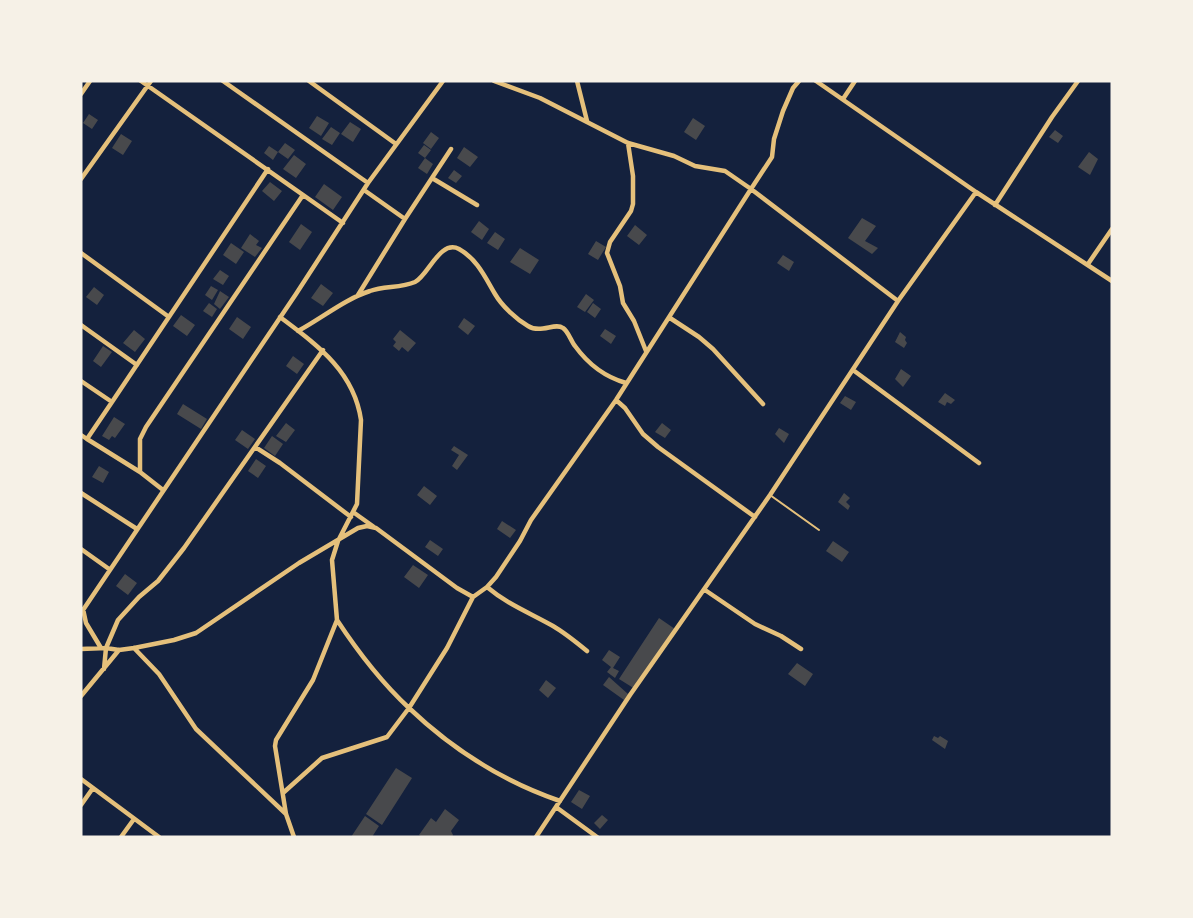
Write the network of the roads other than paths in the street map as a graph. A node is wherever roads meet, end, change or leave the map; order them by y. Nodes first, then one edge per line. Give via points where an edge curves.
1 (90, 81) edge
2 (141, 81) edge
3 (223, 81) edge
4 (309, 81) edge
5 (443, 81) edge
6 (494, 81) edge
7 (577, 81) edge
8 (800, 81) edge
9 (816, 81) edge
10 (855, 81) edge
11 (1078, 81) edge
12 (150, 83) edge
13 (81, 94) edge
14 (843, 99) junction
15 (586, 121) junction
16 (628, 143) junction
17 (396, 144) junction
18 (451, 149) dead end
19 (268, 169) junction
20 (432, 178) junction
21 (81, 179) edge
22 (368, 183) junction
23 (751, 189) junction
24 (364, 190) junction
25 (976, 192) junction
26 (303, 195) junction
27 (477, 205) dead end
28 (995, 205) junction
29 (405, 219) junction
30 (343, 223) junction
31 (1112, 229) edge
32 (81, 253) edge
33 (1088, 264) junction
34 (1112, 281) edge
35 (358, 295) junction
36 (898, 301) junction
37 (169, 317) junction
38 (280, 317) junction
39 (670, 318) junction
40 (81, 325) edge
41 (298, 331) junction
42 (323, 350) junction
43 (646, 351) junction
44 (137, 365) junction
45 (853, 370) junction
46 (81, 381) edge
47 (626, 383) junction
48 (616, 400) junction
49 (112, 402) junction
50 (763, 404) dead end
51 (81, 435) edge
52 (87, 439) junction
53 (255, 447) junction
54 (979, 463) dead end
55 (140, 472) junction
56 (163, 489) junction
57 (81, 493) edge
58 (770, 495) junction
59 (352, 515) junction
60 (754, 517) junction
61 (376, 528) junction
62 (138, 529) junction
63 (819, 530) dead end
64 (338, 541) junction
65 (81, 549) edge
66 (110, 569) junction
67 (487, 587) junction
68 (705, 590) junction
69 (473, 597) junction
70 (82, 610) edge
71 (337, 620) junction
72 (104, 648) junction
73 (134, 648) junction
74 (81, 649) edge
75 (801, 649) dead end
76 (119, 651) junction
77 (587, 651) dead end
78 (104, 669) junction
79 (81, 696) edge
80 (409, 708) junction
81 (81, 779) edge
82 (93, 788) junction
83 (283, 793) junction
84 (560, 801) junction
85 (81, 805) edge
86 (555, 807) junction
87 (286, 814) junction
88 (134, 819) junction
89 (121, 837) edge
90 (159, 837) edge
91 (294, 837) edge
92 (536, 837) edge
93 (597, 837) edge

1 - 13 street
2 - 12 street
3 - 22 street
4 - 17 street
5 - 17 street
6 - 15 street
7 - 15 street
8 - 23 street via 783,111 769,164
9 - 14 street
10 - 14 street
11 - 28 street
12 - 19 street
12 - 21 street
14 - 25 street
15 - 16 street
16 - 23 street via 695,166 725,171
16 - 43 street via 633,204 610,242 608,253 623,303
17 - 22 street
18 - 20 street
19 - 26 street
19 - 37 street
20 - 27 street
20 - 29 street
22 - 24 street
23 - 36 street
23 - 39 street
24 - 29 street
24 - 30 street
25 - 28 street
25 - 36 street
26 - 30 street
26 - 55 street via 146,427 140,439
28 - 33 street
29 - 35 street
30 - 38 street
31 - 33 street
32 - 37 street
33 - 34 street
35 - 41 street
35 - 47 street via 416,282 444,250 456,247 476,262 501,303 523,322 542,330 564,328 579,352 599,371
36 - 45 street
37 - 44 street
38 - 41 street
38 - 56 street
39 - 43 street
39 - 50 street via 713,349
40 - 44 street
41 - 42 street
42 - 53 street
42 - 59 street via 345,377 359,407 358,492
43 - 47 street
44 - 49 street
45 - 54 street
45 - 58 street
46 - 49 street
47 - 48 street
48 - 60 street via 657,447
48 - 67 street
49 - 52 street
51 - 52 street
52 - 55 street
53 - 59 street
53 - 72 street via 184,549 118,620
55 - 56 street
56 - 62 street
57 - 62 street
58 - 60 street
58 - 63 lane
59 - 61 street
59 - 64 street
60 - 68 street
61 - 64 street via 358,528
61 - 69 street
62 - 66 street
64 - 71 street via 332,560
64 - 73 street via 300,562 196,633
65 - 66 street
66 - 70 street
67 - 69 street
67 - 77 street
68 - 75 street
68 - 84 street
69 - 80 street
70 - 72 street via 86,623
71 - 80 street via 361,656
71 - 83 street via 313,680 276,740
72 - 74 street
72 - 76 street
72 - 78 street
73 - 76 street
73 - 87 street via 159,674 196,729
76 - 78 street
78 - 79 street
80 - 83 street via 387,737 322,758
80 - 84 street via 478,763
81 - 82 street
82 - 85 street
82 - 88 street
83 - 87 street
84 - 86 street
86 - 92 street
86 - 93 street
87 - 91 street
88 - 89 street
88 - 90 street

